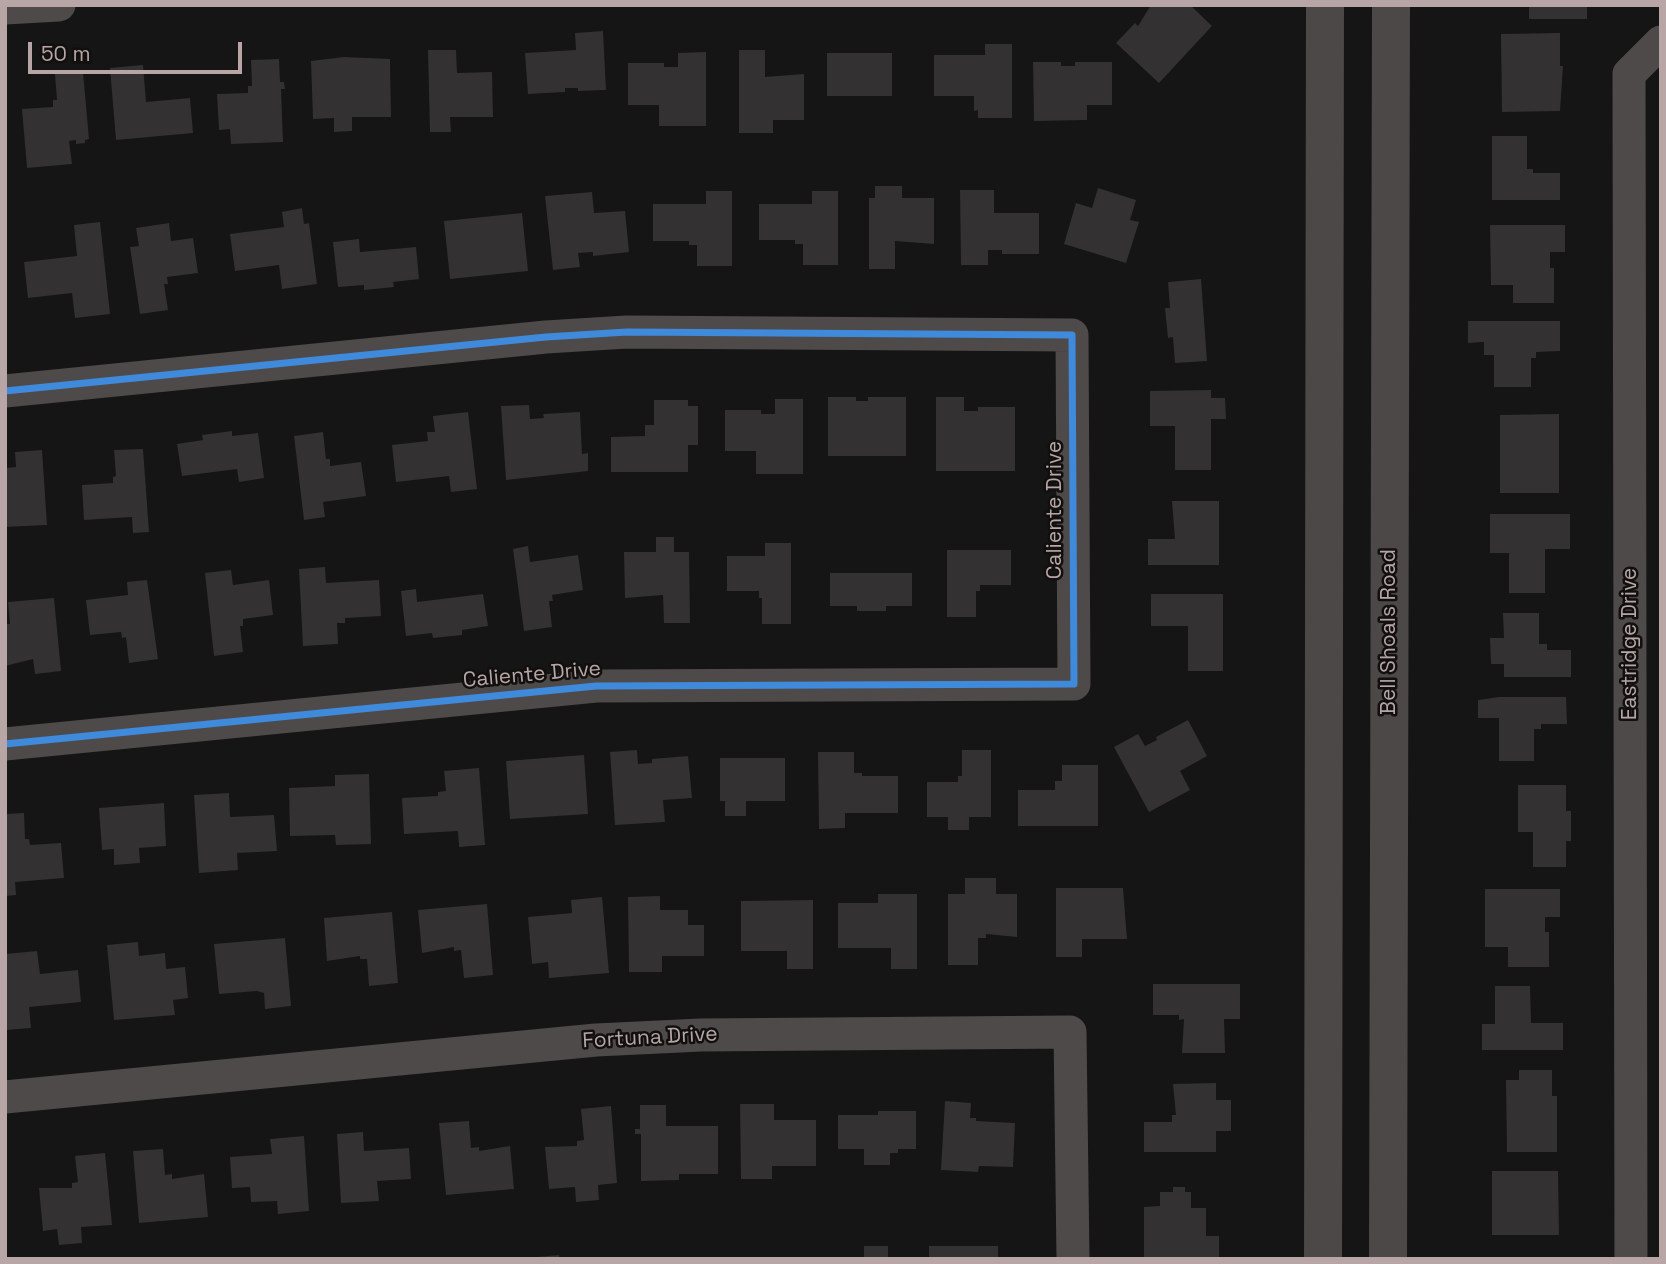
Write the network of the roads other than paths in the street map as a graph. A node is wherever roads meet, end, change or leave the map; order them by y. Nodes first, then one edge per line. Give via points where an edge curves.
1 (59, 5) edge
2 (1325, 5) edge
3 (1391, 5) edge
4 (5, 8) edge
5 (1661, 42) edge
6 (5, 391) edge
7 (5, 744) edge
8 (5, 1097) edge
9 (1073, 1259) edge
10 (1323, 1259) edge
11 (1388, 1259) edge
12 (1631, 1259) edge

1 - 4 street
2 - 10 main road
3 - 11 main road, Bell Shoals Road
5 - 12 street, Eastridge Drive via 1629,74
6 - 7 street, Caliente Drive via 627,332 1072,335 1074,670 1074,684 596,686
8 - 9 street, Fortuna Drive via 596,1040 1070,1032

